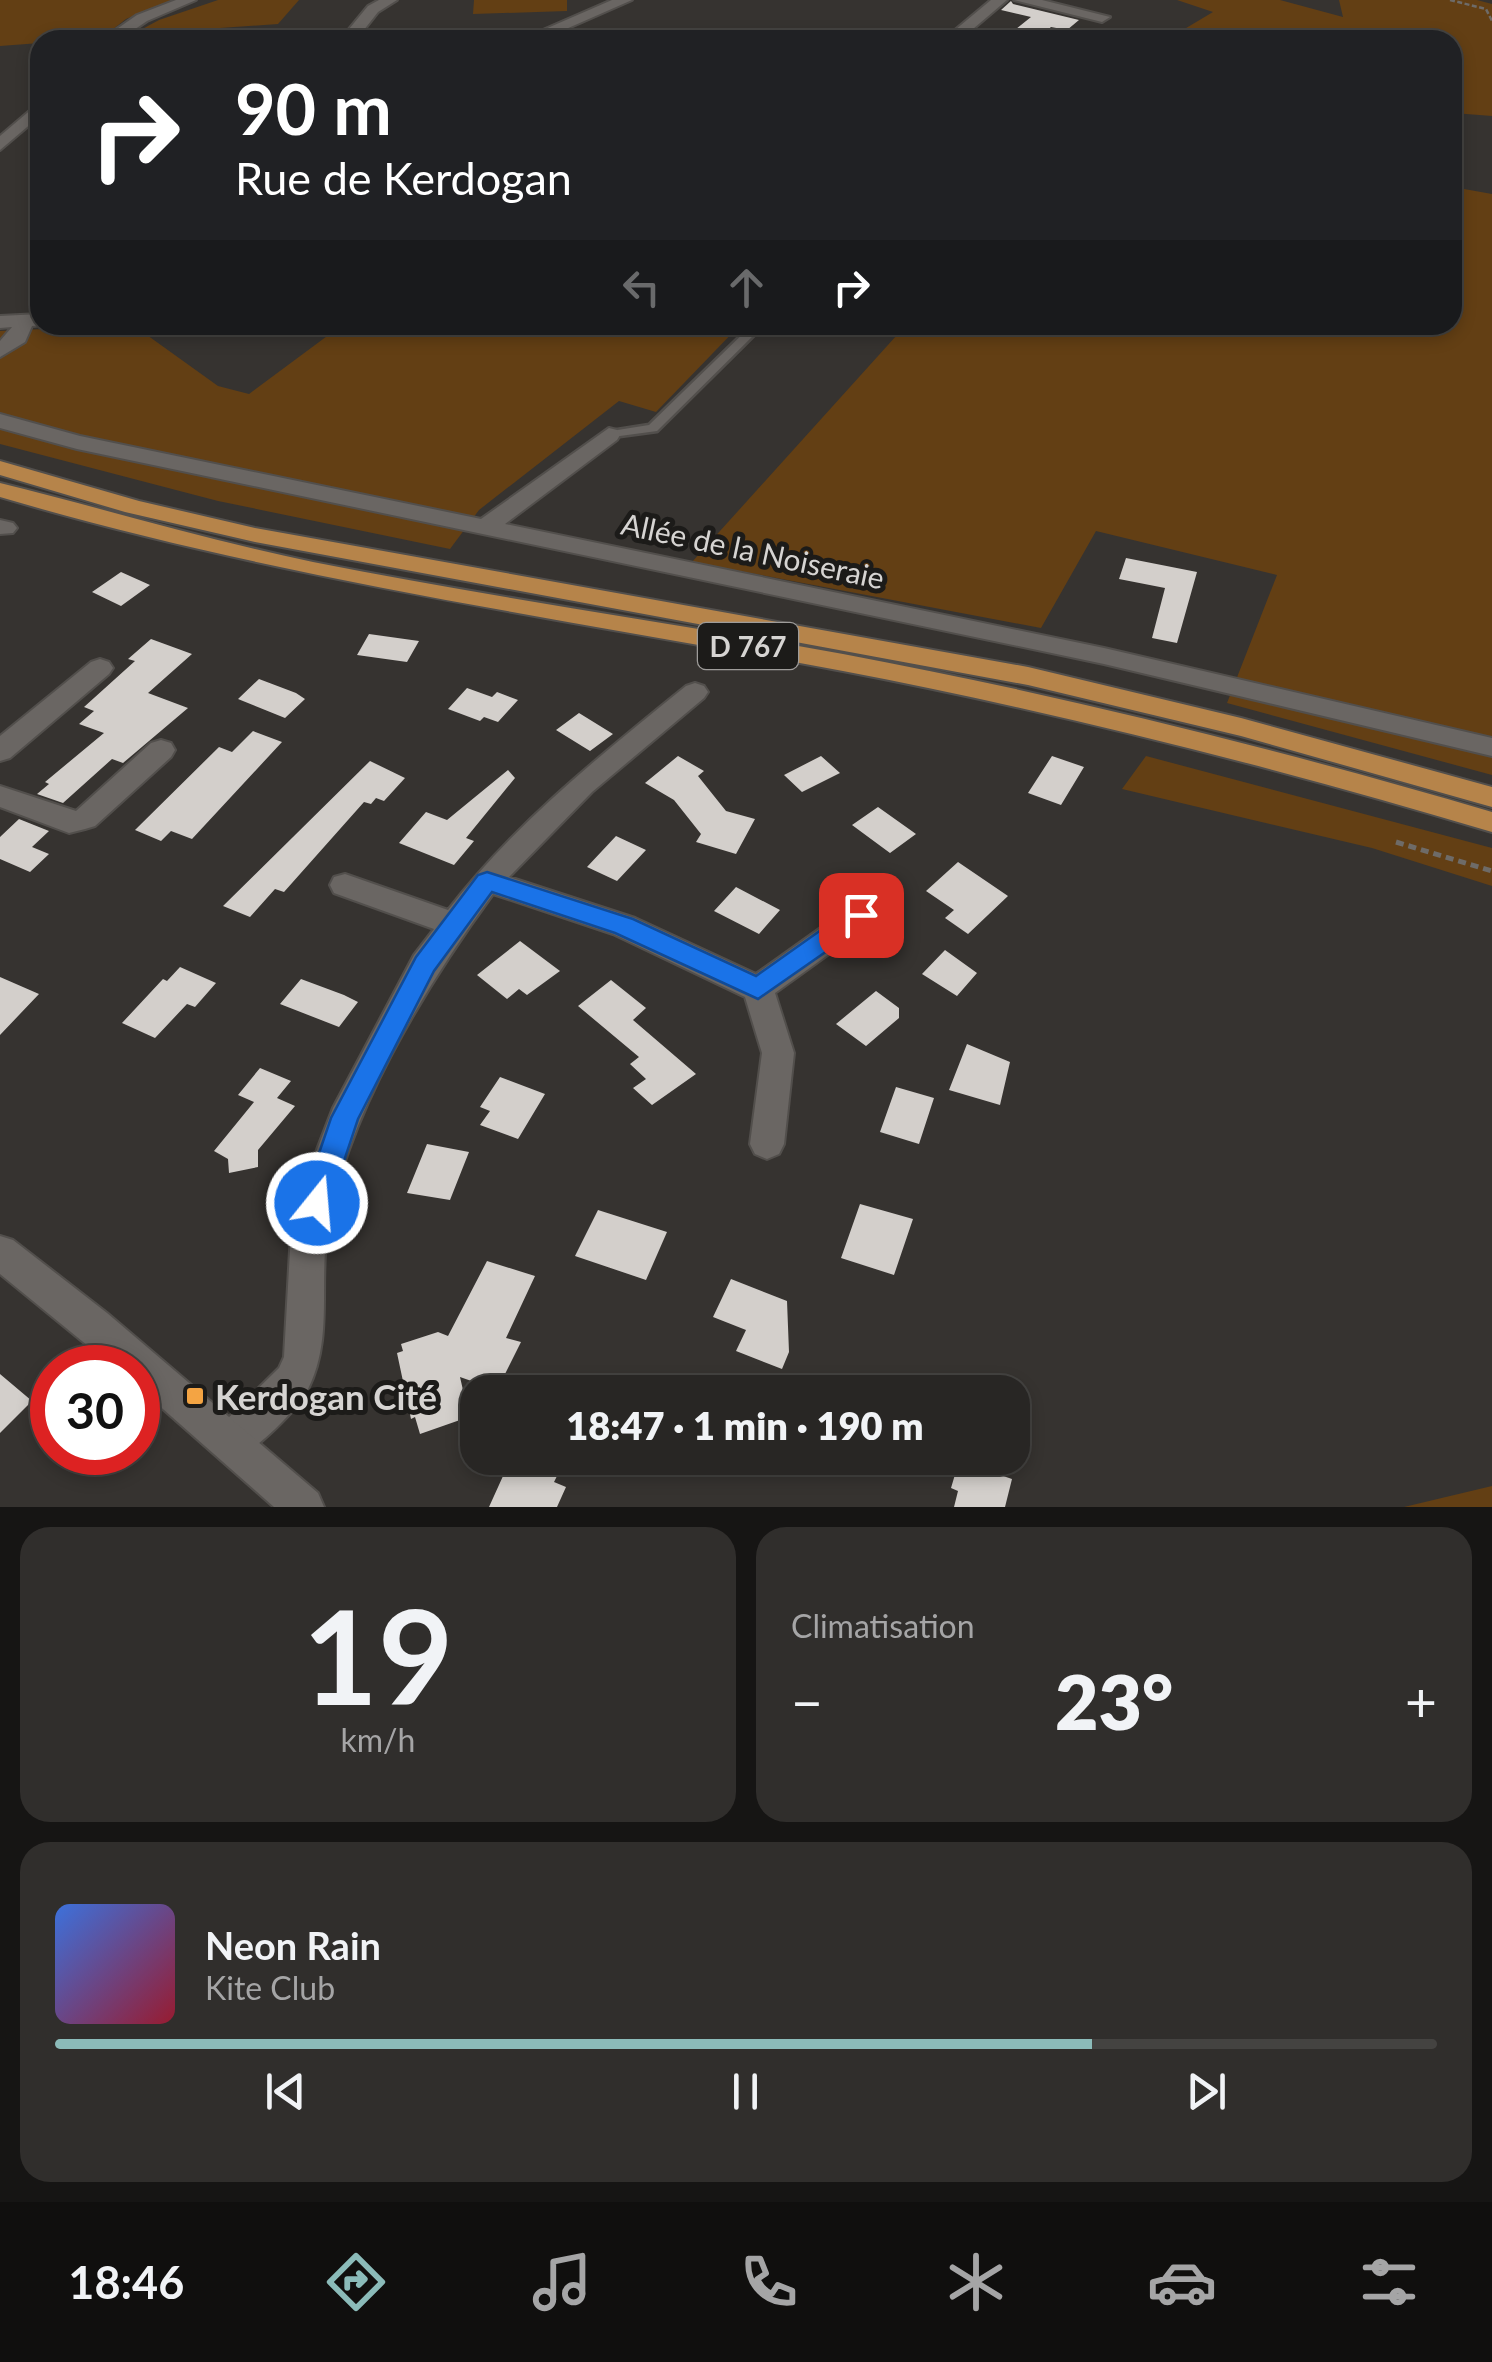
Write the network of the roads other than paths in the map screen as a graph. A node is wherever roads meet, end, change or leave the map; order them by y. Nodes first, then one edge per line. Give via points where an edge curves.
1 (189, 0) edge
2 (390, 0) edge
3 (626, 0) edge
4 (1000, 0) edge
5 (1021, 0) edge
6 (1102, 17) dead end
7 (125, 30) edge
8 (356, 30) edge
9 (552, 30) edge
10 (963, 30) edge
11 (30, 114) edge
12 (0, 145) edge
13 (30, 321) edge
14 (0, 322) edge
15 (30, 323) edge
16 (748, 335) edge
17 (0, 352) edge
18 (0, 421) edge
19 (608, 435) joint
20 (0, 468) edge
21 (0, 490) edge
22 (484, 528) junction
23 (100, 668) dead end
24 (694, 692) dead end
25 (1492, 746) edge
26 (160, 750) dead end
27 (0, 751) edge
28 (0, 796) edge
29 (1492, 797) edge
30 (1492, 822) edge
31 (487, 881) junction
32 (345, 886) dead end
33 (861, 915) dead end
34 (452, 924) junction
35 (758, 989) junction
36 (767, 1144) dead end
37 (0, 1252) edge
38 (232, 1442) junction
39 (304, 1507) edge

1 - 7 street
2 - 8 street
3 - 9 street
4 - 10 street
5 - 6 street
11 - 12 street
13 - 14 street
15 - 17 street
16 - 19 lane via 653,428
18 - 22 street, Allée de la Noiseraie
19 - 22 street
20 - 29 highway, D 767 via 255,535 1028,676 1241,726
21 - 30 highway, D 767 via 292,564 1001,694 1238,750
22 - 25 street, Allée de la Noiseraie via 1104,656
23 - 27 street
24 - 31 street via 582,785
26 - 28 street via 85,819 69,823
31 - 34 street
31 - 35 street via 624,926
32 - 34 street
33 - 35 street
34 - 38 street via 344,1118 325,1173 309,1233 304,1357 293,1381
35 - 36 street via 778,1052
37 - 38 street
38 - 39 street

